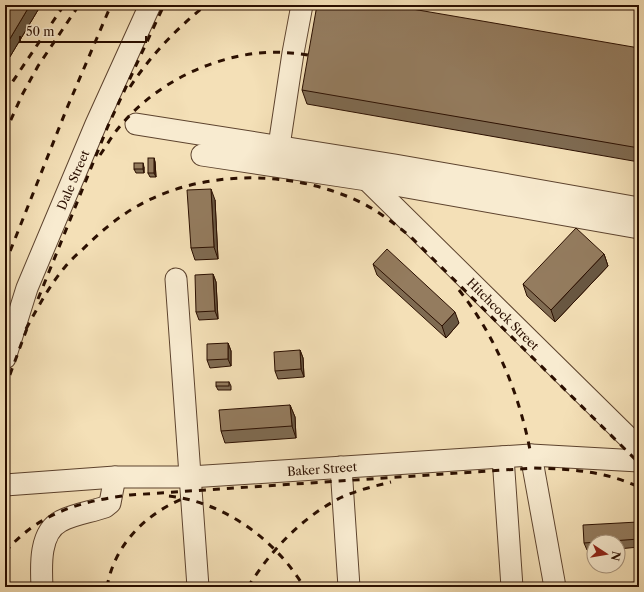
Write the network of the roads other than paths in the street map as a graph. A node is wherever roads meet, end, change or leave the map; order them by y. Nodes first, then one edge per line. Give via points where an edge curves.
1 (150, 5) edge
2 (302, 5) edge
3 (136, 124) dead end
4 (279, 146) junction
5 (202, 155) dead end
6 (367, 180) junction
7 (639, 208) edge
8 (639, 228) edge
9 (176, 279) dead end
10 (5, 358) edge
11 (639, 448) edge
12 (532, 455) junction
13 (503, 457) junction
14 (639, 461) edge
15 (341, 468) junction
16 (115, 477) junction
17 (190, 477) junction
18 (5, 485) edge
19 (42, 587) edge
20 (198, 587) edge
21 (349, 587) edge
22 (512, 587) edge
23 (556, 587) edge

1 - 10 street, Dale Street via 99,117 27,288
2 - 4 street
3 - 4 street
4 - 7 street
5 - 6 street
6 - 8 street
6 - 11 street, Hitchcock Street
9 - 17 street
12 - 13 street, Baker Street
12 - 14 street, Baker Street
12 - 23 street
13 - 15 street, Baker Street
13 - 22 street
15 - 17 street, Baker Street
15 - 21 street
16 - 17 street, Baker Street
16 - 18 street, Baker Street
16 - 19 street via 110,503 105,507 61,520 54,525 45,542
17 - 20 street

